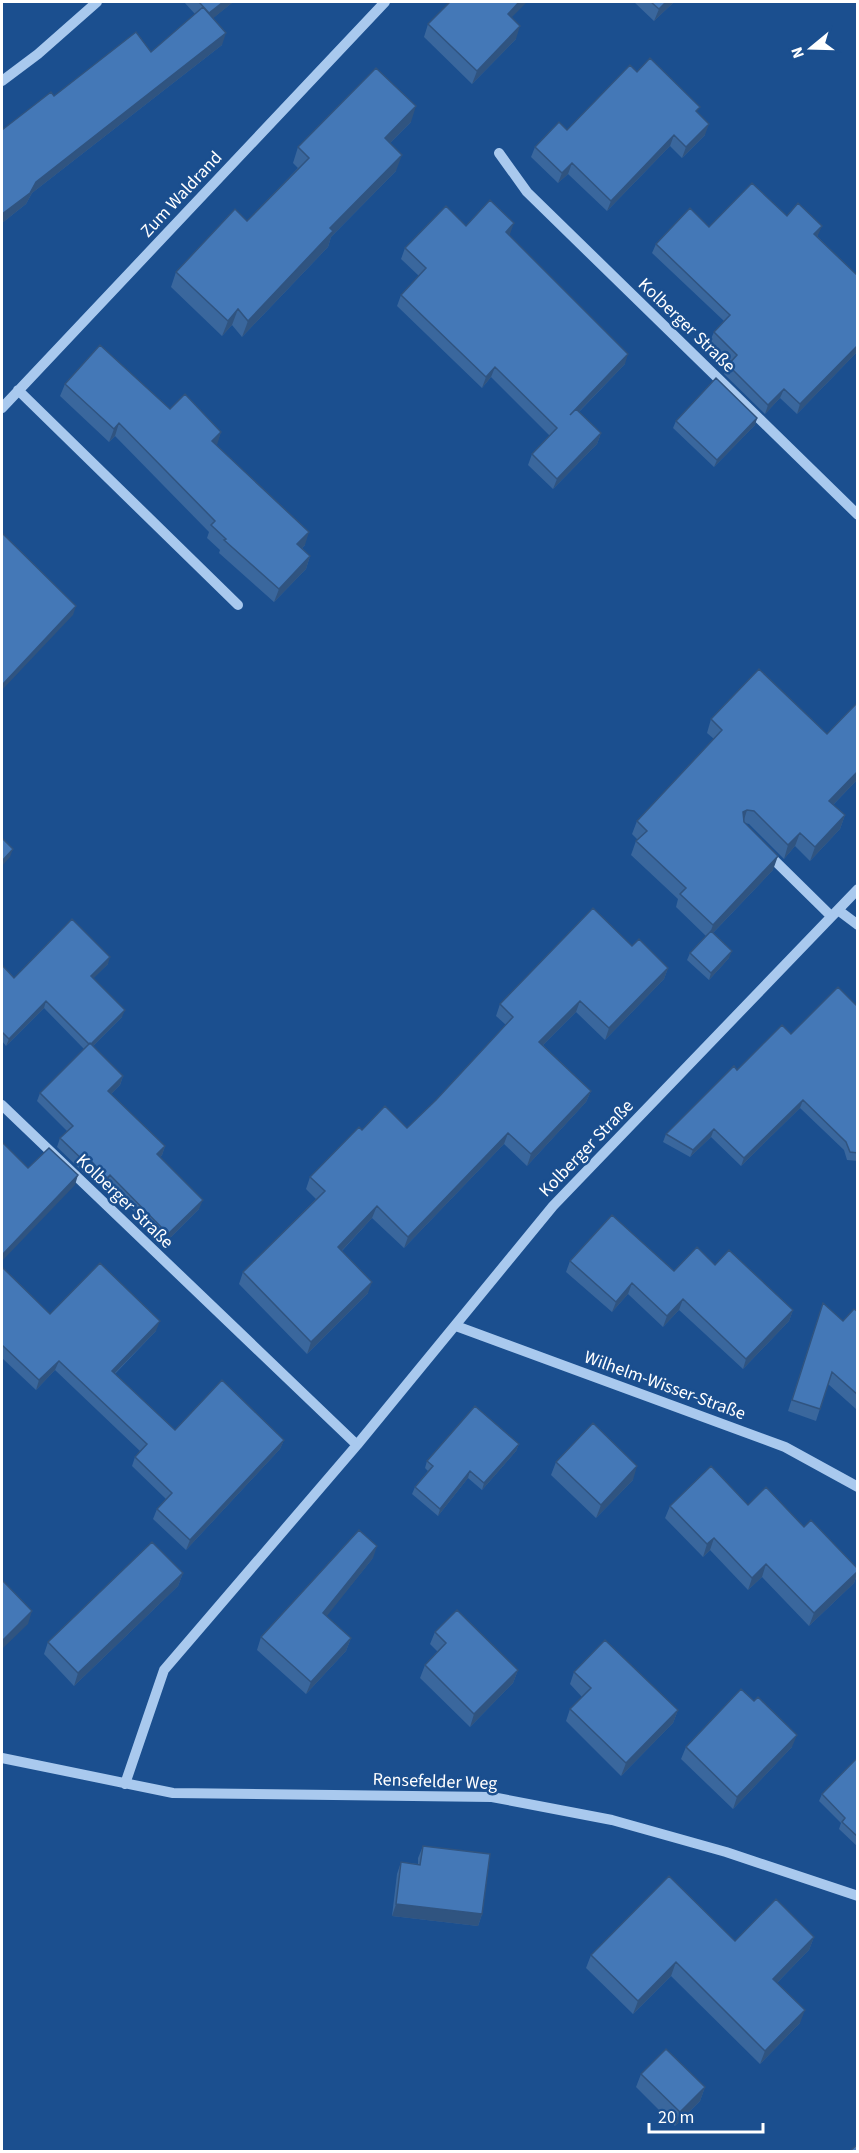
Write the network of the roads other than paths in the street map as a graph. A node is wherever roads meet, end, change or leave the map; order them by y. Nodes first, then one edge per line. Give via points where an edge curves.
1 (97, 2) edge
2 (385, 2) edge
3 (2, 81) edge
4 (499, 153) dead end
5 (18, 390) junction
6 (2, 408) edge
7 (858, 514) edge
8 (238, 605) dead end
9 (760, 846) edge
10 (858, 889) edge
11 (835, 913) junction
12 (858, 924) edge
13 (2, 1105) edge
14 (456, 1326) junction
15 (357, 1445) junction
16 (858, 1487) edge
17 (2, 1758) edge
18 (125, 1784) junction
19 (858, 1896) edge

1 - 3 street
2 - 5 street, Zum Waldrand
4 - 7 street, Kolberger Straße via 527,192
5 - 6 street, Zum Waldrand
5 - 8 street
9 - 11 street
10 - 11 street, Kolberger Straße
11 - 12 street
11 - 14 street, Kolberger Straße via 553,1206
13 - 15 street, Kolberger Straße
14 - 15 street, Kolberger Straße
14 - 16 street, Wilhelm-Wisser-Straße via 785,1447
15 - 18 street, Kolberger Straße via 164,1670
17 - 18 street, Rensefelder Weg
18 - 19 street, Rensefelder Weg via 173,1793 492,1797 612,1820 726,1851

